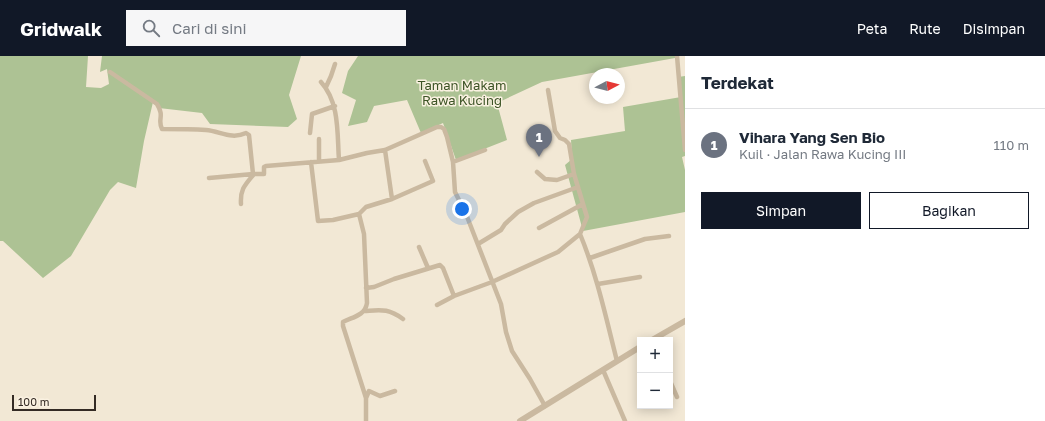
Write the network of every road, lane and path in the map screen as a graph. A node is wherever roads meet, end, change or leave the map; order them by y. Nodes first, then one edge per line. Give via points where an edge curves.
1 (677, 56) edge
2 (335, 64) dead end
3 (110, 72) dead end
4 (322, 82) dead end
5 (326, 87) junction
6 (548, 90) dead end
7 (335, 106) junction
8 (310, 133) dead end
9 (319, 139) dead end
10 (385, 150) junction
11 (485, 150) dead end
12 (685, 150) edge
13 (339, 160) junction
14 (319, 161) junction
15 (424, 161) dead end
16 (311, 162) junction
17 (453, 162) junction
18 (536, 172) dead end
19 (254, 174) junction
20 (574, 174) junction
21 (209, 178) dead end
22 (578, 187) junction
23 (392, 199) junction
24 (241, 204) dead end
25 (583, 204) junction
26 (359, 214) junction
27 (539, 228) dead end
28 (580, 234) junction
29 (668, 236) dead end
30 (478, 244) junction
31 (419, 247) dead end
32 (590, 258) junction
33 (428, 268) junction
34 (640, 277) dead end
35 (492, 282) junction
36 (598, 284) junction
37 (366, 288) junction
38 (454, 296) junction
39 (437, 305) dead end
40 (364, 311) junction
41 (402, 319) dead end
42 (685, 321) edge
43 (657, 337) edge
44 (637, 349) edge
45 (617, 361) junction
46 (603, 370) junction
47 (673, 388) edge
48 (395, 391) dead end
49 (677, 397) dead end
50 (366, 398) junction
51 (545, 406) junction
52 (366, 421) edge
53 (520, 421) edge
54 (625, 421) edge

1 - 12 street
2 - 5 street
3 - 19 street via 157,104 162,112 162,129 214,130 224,135 249,135
4 - 5 street
5 - 7 street
6 - 20 street via 554,131 569,144
7 - 8 street via 312,114
7 - 13 street
9 - 14 street
10 - 13 street
10 - 17 street via 441,127 447,137
10 - 23 street
11 - 17 street
13 - 14 street
14 - 16 street
15 - 23 street via 433,181
16 - 19 street via 266,166 264,174
16 - 26 street via 318,221
17 - 30 street via 455,192
18 - 20 street via 545,179 557,180
19 - 21 street
19 - 24 street via 240,194
20 - 22 street
22 - 25 street
22 - 30 street via 534,203 518,212 501,230
23 - 26 street via 366,207
25 - 27 street
25 - 28 street via 587,217
26 - 37 street via 364,234
28 - 32 street
28 - 35 street via 558,252
29 - 32 street via 645,239
30 - 35 street
31 - 33 street
32 - 36 street
33 - 37 street
33 - 38 street via 441,266
34 - 36 street
35 - 38 street
35 - 51 street via 501,304 512,351
36 - 45 street
37 - 40 street via 367,303
38 - 39 street
40 - 41 street via 394,312
40 - 50 street via 343,322
42 - 43 street
44 - 45 street
45 - 46 street
46 - 51 street
46 - 54 street
47 - 49 street
48 - 50 street via 381,396 369,391
50 - 52 street
51 - 53 street

